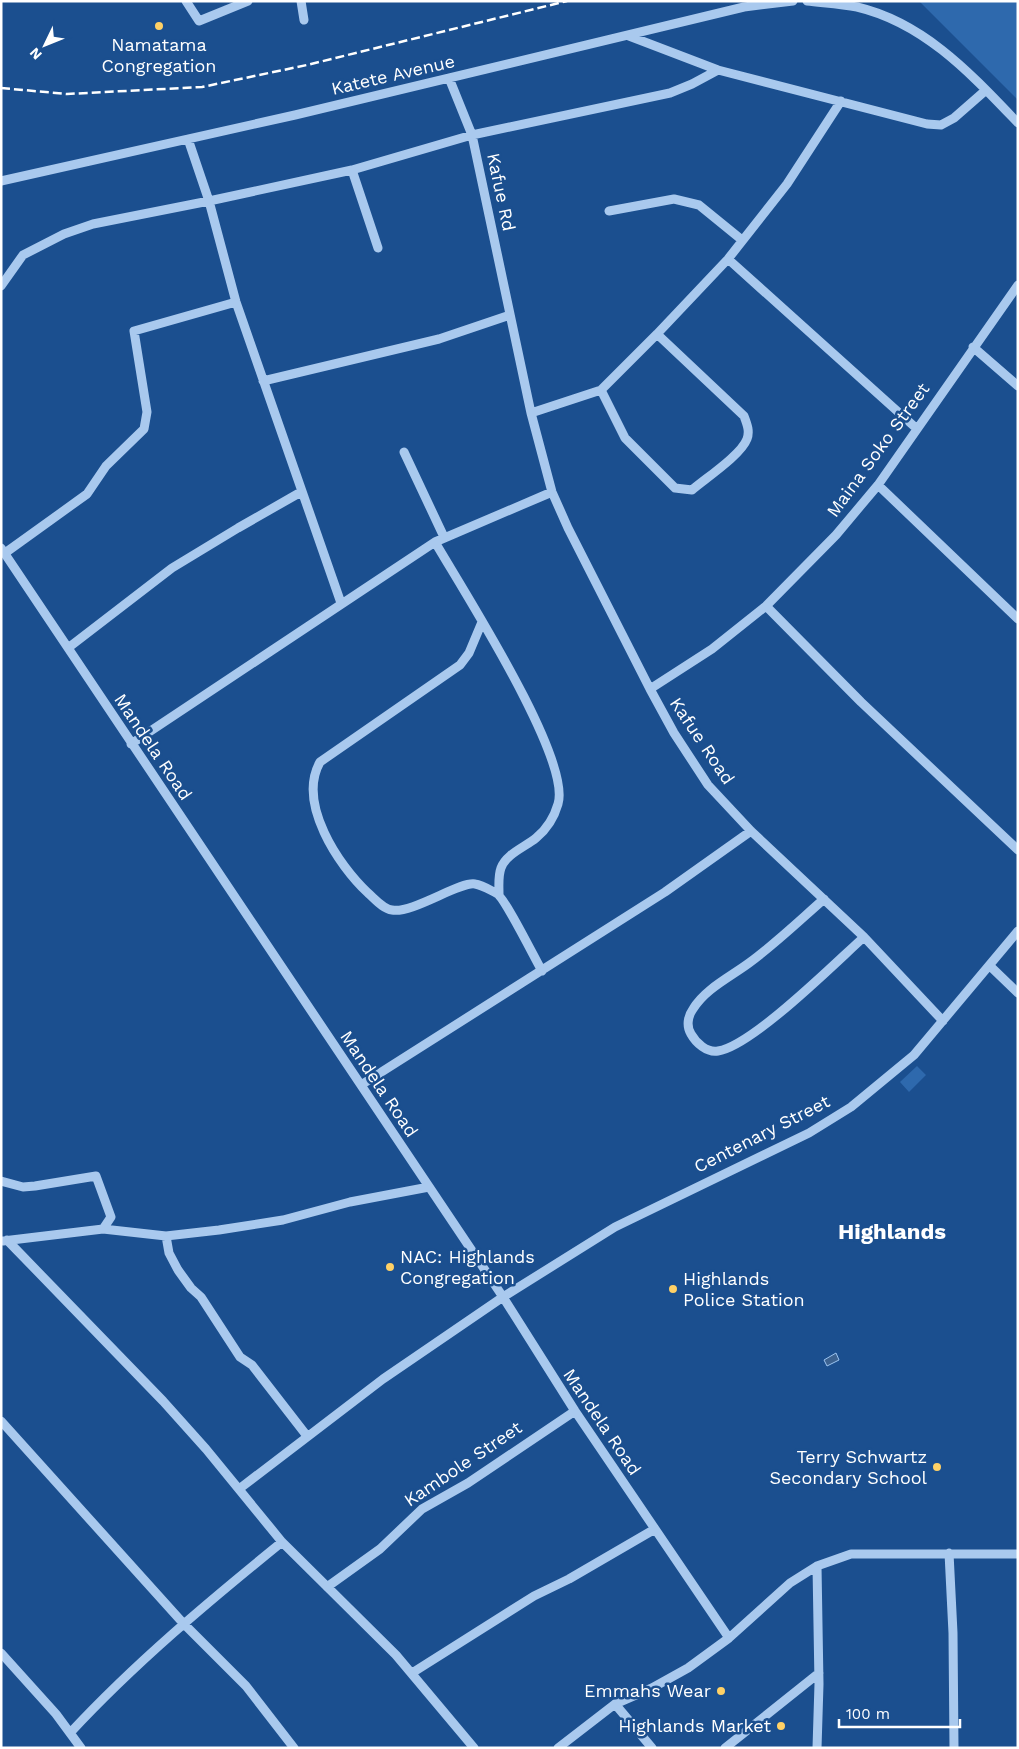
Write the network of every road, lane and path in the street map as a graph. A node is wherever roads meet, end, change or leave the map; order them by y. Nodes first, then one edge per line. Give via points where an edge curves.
1 (186, 1) edge
2 (248, 1) edge
3 (301, 1) edge
4 (793, 1) edge
5 (808, 1) edge
6 (304, 20) dead end
7 (628, 35) junction
8 (718, 70) junction
9 (449, 78) junction
10 (986, 90) junction
11 (841, 101) junction
12 (1018, 123) edge
13 (472, 135) junction
14 (188, 139) junction
15 (352, 170) junction
16 (1, 182) edge
17 (209, 201) junction
18 (609, 211) dead end
19 (742, 240) junction
20 (378, 248) dead end
21 (728, 259) junction
22 (1018, 285) edge
23 (1, 286) edge
24 (236, 302) junction
25 (510, 315) junction
26 (657, 334) junction
27 (973, 347) junction
28 (263, 381) junction
29 (1018, 386) edge
30 (601, 390) junction
31 (531, 413) junction
32 (916, 428) junction
33 (404, 452) dead end
34 (878, 485) junction
35 (301, 492) junction
36 (552, 492) junction
37 (444, 537) junction
38 (435, 542) junction
39 (3, 550) edge
40 (341, 603) junction
41 (766, 606) junction
42 (1018, 619) edge
43 (482, 622) junction
44 (68, 648) junction
45 (650, 689) junction
46 (132, 744) junction
47 (751, 831) junction
48 (1018, 850) edge
49 (499, 894) junction
50 (824, 899) junction
51 (1018, 931) edge
52 (864, 937) junction
53 (990, 966) junction
54 (542, 971) junction
55 (1018, 993) edge
56 (943, 1021) junction
57 (361, 1085) junction
58 (1, 1181) edge
59 (429, 1187) junction
60 (103, 1229) junction
61 (166, 1236) junction
62 (4, 1241) edge
63 (503, 1297) junction
64 (575, 1411) junction
65 (1, 1421) edge
66 (307, 1436) junction
67 (239, 1489) junction
68 (655, 1529) junction
69 (282, 1542) junction
70 (949, 1554) junction
71 (1018, 1554) edge
72 (817, 1566) junction
73 (327, 1586) junction
74 (183, 1623) junction
75 (729, 1638) junction
76 (1, 1653) edge
77 (412, 1672) junction
78 (819, 1673) junction
79 (615, 1704) junction
80 (70, 1733) junction
81 (81, 1748) edge
82 (294, 1748) edge
83 (474, 1748) edge
84 (558, 1748) edge
85 (652, 1748) edge
86 (725, 1748) edge
87 (817, 1748) edge
88 (954, 1748) edge

1 - 2 street via 198,21
3 - 6 street
4 - 7 street, Katete Avenue via 744,7
5 - 10 street via 857,7 917,33 952,57
7 - 8 street
7 - 9 street, Katete Avenue
8 - 11 street
8 - 13 street via 670,93
9 - 13 street, Kafue Rd
9 - 14 street, Katete Avenue
10 - 11 street via 941,125
10 - 12 street
11 - 19 street via 787,184
13 - 15 street
13 - 25 street, Kafue Rd
14 - 16 street, Katete Avenue
14 - 17 street
15 - 17 street
15 - 20 street
17 - 23 street via 98,223 64,234 23,255
17 - 24 street
18 - 19 street via 674,199 700,205
19 - 21 street
21 - 26 street
21 - 32 street
22 - 27 street, Maina Soko Street
24 - 28 street
24 - 39 street via 134,331 147,412 144,429 112,459 87,494
25 - 28 street via 439,339
25 - 31 street, Kafue Rd
26 - 30 street
26 - 30 street via 744,416 748,430 738,451 692,490 675,488 625,438
27 - 29 street
27 - 32 street, Maina Soko Street
28 - 35 street
30 - 31 street
31 - 36 street, Kafue Road
32 - 34 street, Maina Soko Street
33 - 37 street
34 - 41 street, Maina Soko Street via 830,542
34 - 42 street
35 - 40 street
35 - 44 street via 172,568
36 - 37 street
36 - 45 street, Kafue Road
37 - 38 street
38 - 40 street
38 - 43 street
39 - 44 street, Mandela Road
40 - 46 street
41 - 45 street, Maina Soko Street via 712,649
41 - 48 street via 861,702
43 - 49 street via 538,726 554,766 560,800 554,818 502,866
43 - 49 street via 469,653 460,665 320,762 313,785 324,835 341,863 383,906 393,911 408,908 467,884
44 - 46 street, Mandela Road
45 - 47 street, Kafue Road via 696,768
46 - 57 street, Mandela Road
47 - 50 street, Kafue Road
47 - 54 street via 688,877
49 - 54 street
50 - 52 street, Kafue Road
50 - 52 street via 692,1009 688,1021 690,1033 701,1047 716,1052 738,1045
51 - 53 street, Centenary Street
52 - 56 street, Kafue Road
53 - 55 street
53 - 56 street, Centenary Street
54 - 57 street
56 - 63 street, Centenary Street via 914,1055 842,1112 809,1132 615,1227
57 - 59 street, Mandela Road
58 - 60 street via 23,1187 96,1176 111,1218
59 - 61 street via 350,1202 283,1220
59 - 63 street, Mandela Road
60 - 61 street
60 - 62 street
61 - 66 street via 169,1253 191,1288 201,1297 240,1357 252,1365
62 - 67 street via 163,1401
63 - 64 street, Mandela Road
63 - 66 street, Centenary Street via 383,1379
64 - 68 street, Mandela Road
64 - 73 street, Kambole Street via 468,1483 422,1509 380,1549
65 - 74 street
66 - 67 street, Centenary Street
67 - 69 street
68 - 75 street, Mandela Road
68 - 77 street via 534,1596
69 - 73 street
69 - 74 street
70 - 71 street
70 - 72 street via 851,1554
70 - 88 street
72 - 75 street via 790,1583
72 - 78 street
73 - 77 street
74 - 80 street
74 - 82 street via 246,1686
75 - 79 street via 688,1668
76 - 80 street
77 - 83 street
78 - 86 street
78 - 87 street
79 - 84 street
79 - 85 street
80 - 81 street

